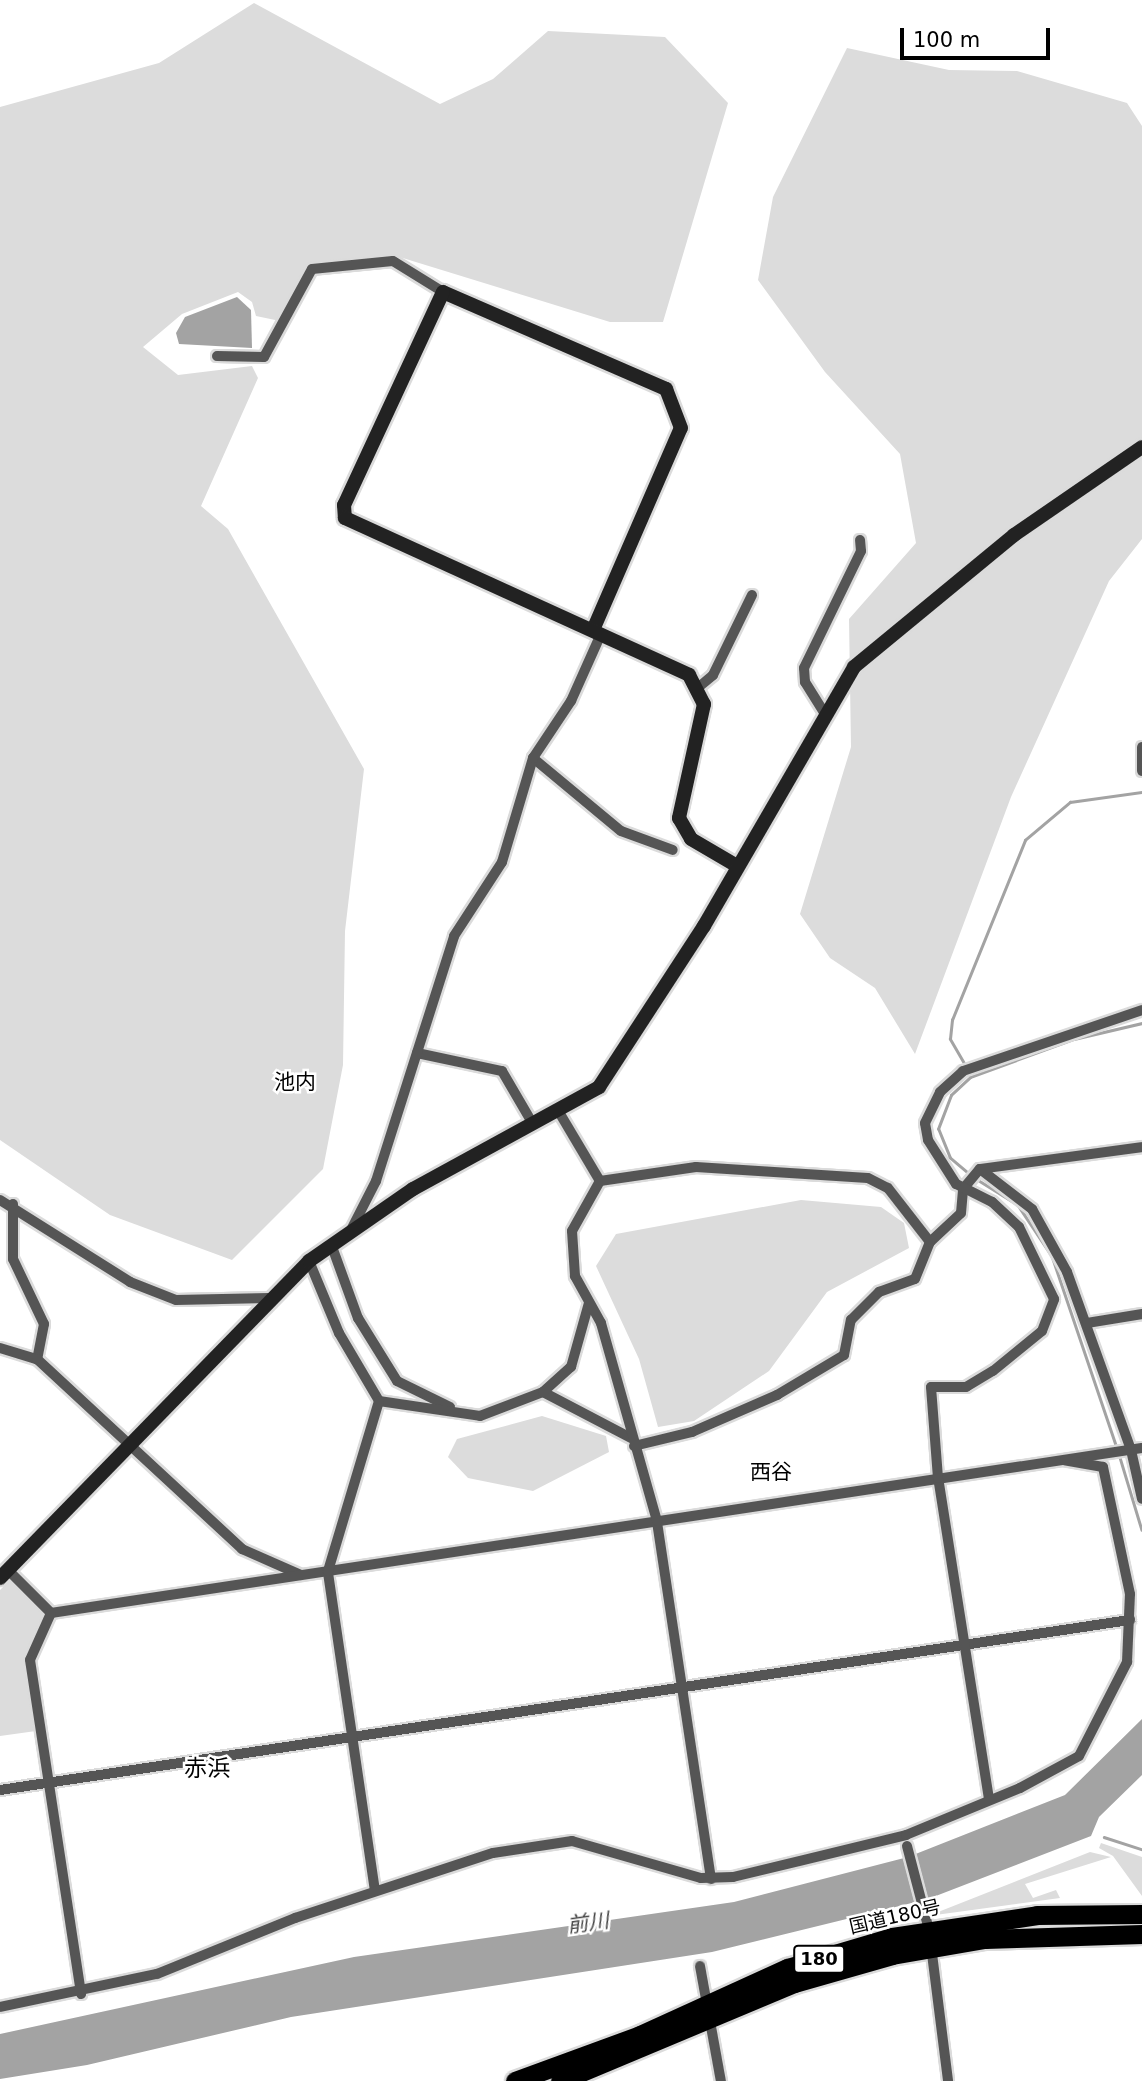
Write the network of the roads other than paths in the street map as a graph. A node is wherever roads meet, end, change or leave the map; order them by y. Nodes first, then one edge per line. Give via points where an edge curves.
1 (443, 292) junction
2 (217, 356) dead end
3 (1142, 447) edge
4 (860, 540) dead end
5 (752, 595) dead end
6 (597, 632) junction
7 (700, 686) junction
8 (825, 714) junction
9 (1142, 747) edge
10 (533, 758) junction
11 (1142, 771) edge
12 (673, 850) dead end
13 (737, 866) junction
14 (1142, 1010) edge
15 (417, 1053) junction
16 (559, 1112) junction
17 (533, 1124) junction
18 (1142, 1147) edge
19 (972, 1178) junction
20 (600, 1181) junction
21 (0, 1200) edge
22 (13, 1204) junction
23 (352, 1228) junction
24 (930, 1242) junction
25 (331, 1244) junction
26 (309, 1261) junction
27 (269, 1298) junction
28 (589, 1303) junction
29 (1142, 1314) edge
30 (1087, 1323) junction
31 (0, 1348) edge
32 (37, 1359) junction
33 (542, 1392) junction
34 (379, 1401) junction
35 (456, 1409) junction
36 (633, 1442) junction
37 (127, 1445) junction
38 (1128, 1450) edge
39 (1065, 1460) junction
40 (938, 1478) junction
41 (1142, 1499) edge
42 (657, 1521) junction
43 (328, 1571) junction
44 (4, 1574) edge
45 (301, 1575) junction
46 (51, 1613) junction
47 (1130, 1620) junction
48 (965, 1647) junction
49 (683, 1688) junction
50 (352, 1739) junction
51 (48, 1783) junction
52 (0, 1790) edge
53 (989, 1799) junction
54 (908, 1848) dead end
55 (711, 1880) junction
56 (375, 1891) junction
57 (1142, 1914) edge
58 (1142, 1934) edge
59 (931, 1938) junction
60 (700, 1966) dead end
61 (81, 1994) junction
62 (0, 2007) edge
63 (712, 2010) junction
64 (515, 2081) edge
65 (560, 2081) edge
66 (721, 2081) edge
67 (948, 2081) edge

1 - 2 street via 393,261 312,269 264,358
1 - 6 street via 666,389 681,428
1 - 6 street via 344,505 345,519
3 - 8 street via 911,616 854,667
4 - 8 street via 861,551 804,668 805,682
5 - 7 street via 713,675
6 - 7 street via 679,668
6 - 10 street via 571,701
7 - 13 street via 703,718 679,818 691,839
8 - 13 street
9 - 11 street
10 - 12 street via 621,831
10 - 15 street via 502,862 454,936
13 - 16 street via 612,1074
14 - 19 street via 966,1070 940,1092 925,1132
15 - 17 street via 502,1071
15 - 23 street via 376,1181
16 - 17 street
16 - 20 street
17 - 23 street
18 - 19 street
19 - 24 street via 961,1213
19 - 30 street via 1032,1209
19 - 40 street via 1019,1227 1049,1284 1053,1316 1032,1342 975,1382 931,1387
20 - 24 street via 673,1167 852,1174 888,1188
20 - 28 street via 578,1215 570,1248
21 - 22 street
22 - 27 street via 130,1282 176,1300
22 - 32 street via 13,1259 44,1324
23 - 25 street
24 - 36 street via 915,1279 879,1292 851,1320 845,1355 777,1395 692,1432
25 - 26 street
25 - 35 street via 358,1318 397,1381
26 - 27 street
26 - 34 street via 339,1333
27 - 37 street
28 - 33 street via 571,1367
28 - 36 street via 611,1353
29 - 30 street
30 - 38 street
31 - 32 street
32 - 37 street
33 - 35 street via 494,1413
33 - 36 street
34 - 35 street
34 - 43 street
36 - 42 street
37 - 44 street
37 - 45 street via 242,1549
38 - 39 street
38 - 41 street
39 - 40 street
39 - 47 street via 1103,1467
40 - 42 street
40 - 48 street
42 - 43 street
42 - 49 street
43 - 45 street
43 - 50 street
44 - 46 street
45 - 46 street
46 - 51 street via 30,1660
47 - 48 street
47 - 53 street via 1125,1668 1079,1756
48 - 49 street
48 - 53 street
49 - 50 street
49 - 55 street
50 - 51 street
50 - 56 street
51 - 52 street
51 - 61 street
53 - 55 street via 906,1835
54 - 59 street
55 - 56 street via 572,1841 493,1853
56 - 61 street via 157,1974
57 - 59 highway, 国道180号 / 180 via 1037,1916
58 - 59 highway, 国道180号 / 180
59 - 63 highway, 国道180号 / 180
59 - 67 street
60 - 63 street
61 - 62 street
63 - 64 highway, 国道180号 / 180
63 - 65 highway, 国道180号 / 180
63 - 66 street

